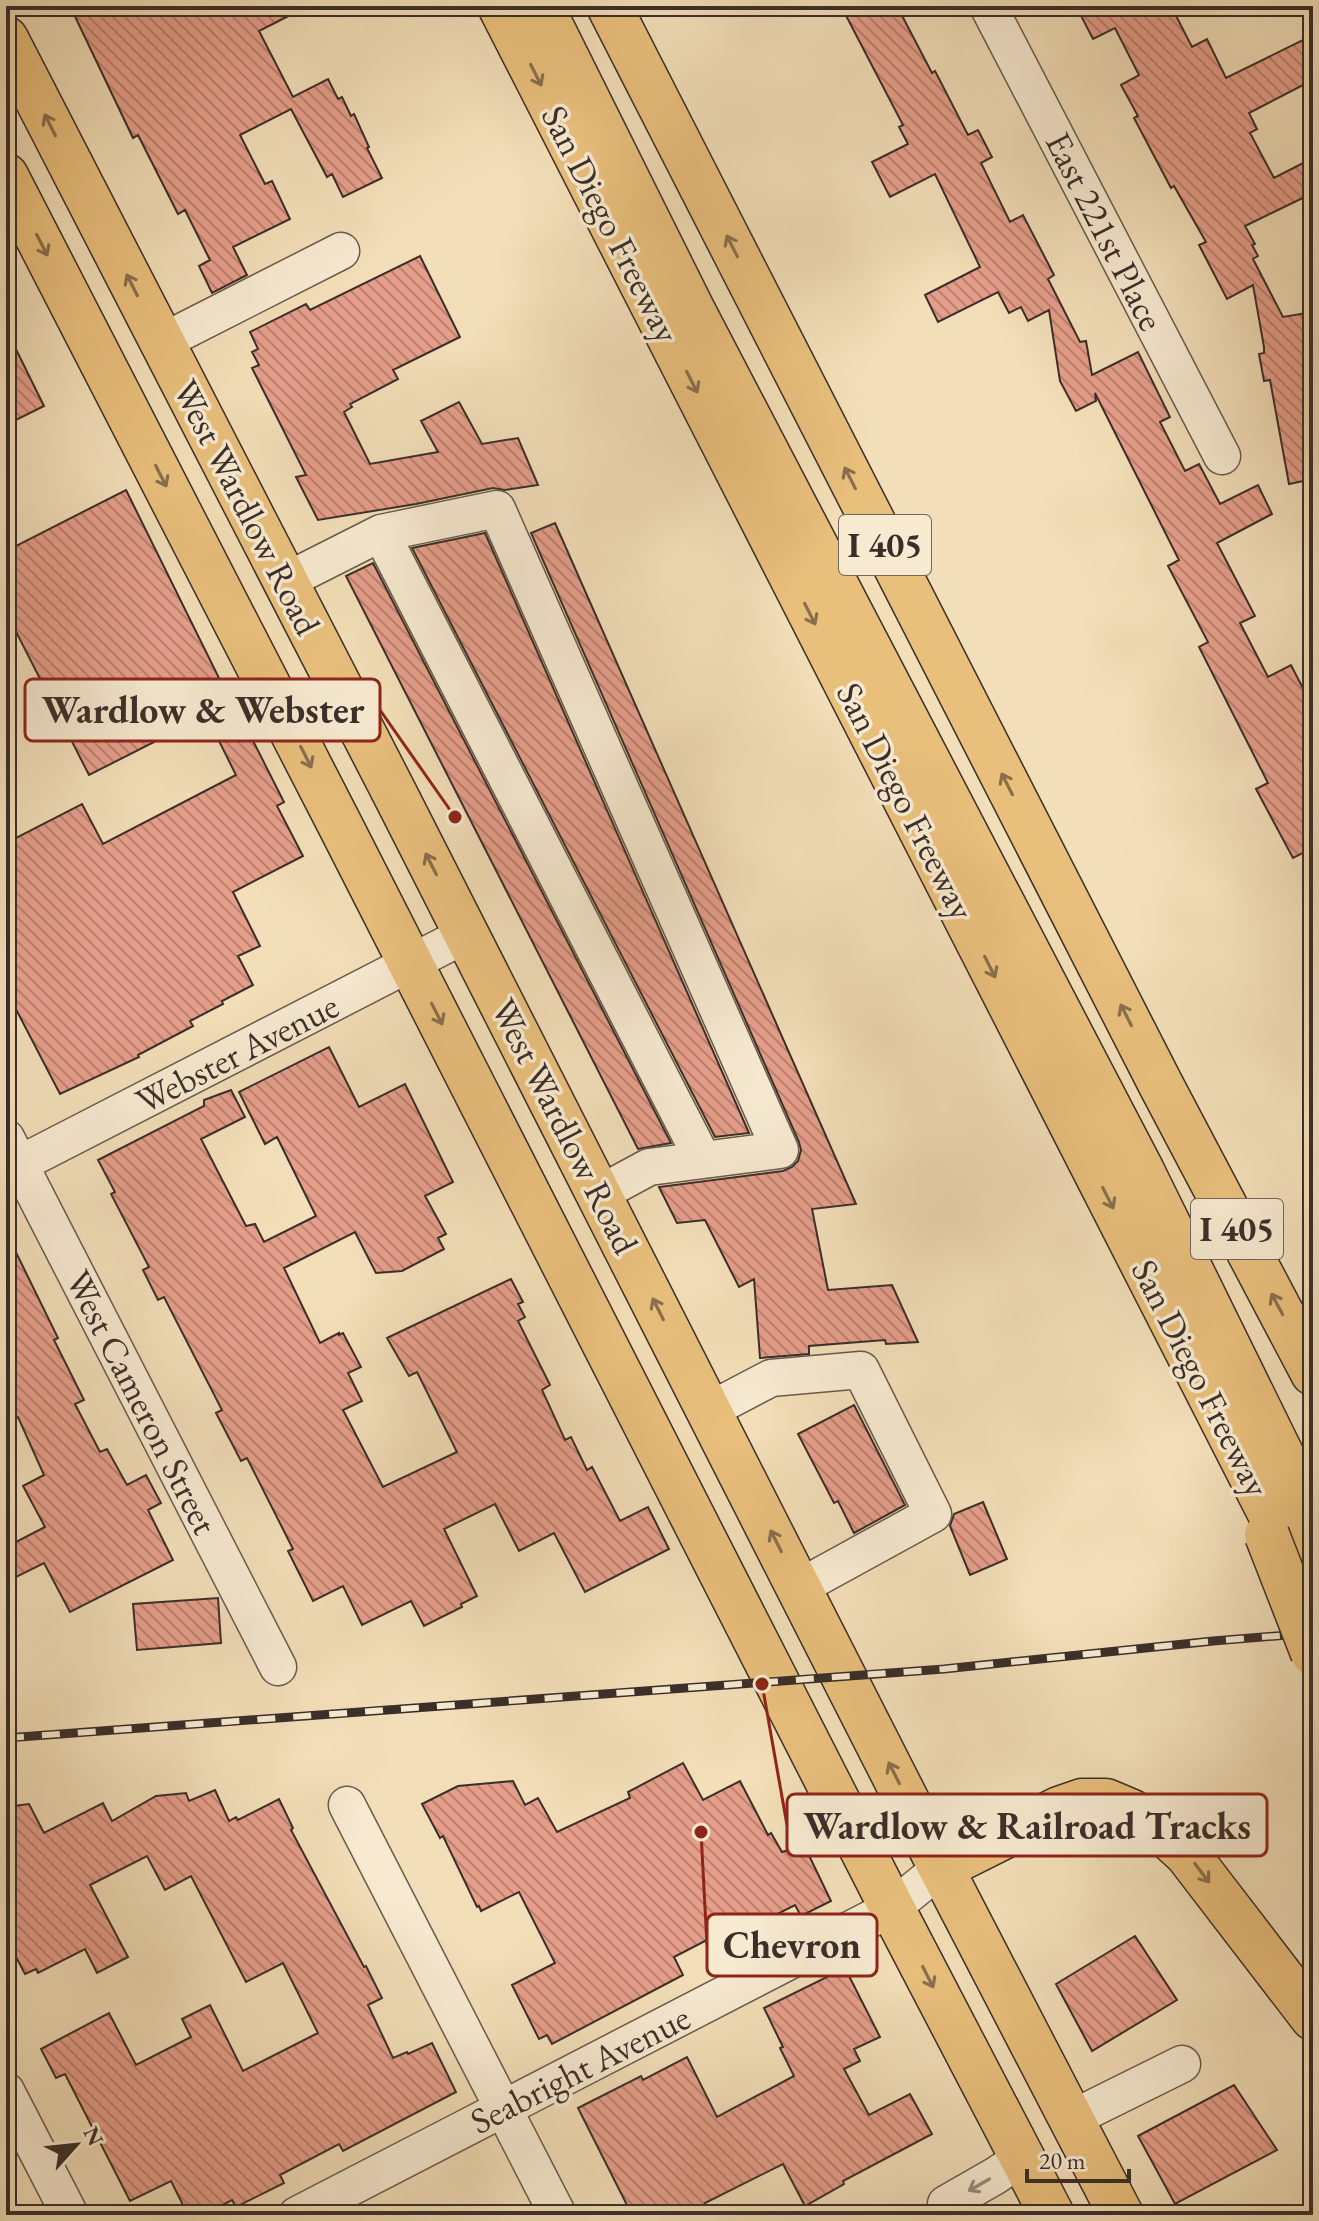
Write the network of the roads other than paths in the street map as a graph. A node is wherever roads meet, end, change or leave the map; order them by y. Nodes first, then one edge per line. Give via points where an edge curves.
1 (500, 6) edge
2 (541, 6) edge
3 (569, 6) edge
4 (609, 6) edge
5 (988, 6) edge
6 (6, 39) edge
7 (6, 176) edge
8 (341, 251) dead end
9 (162, 342) junction
10 (1222, 456) dead end
11 (381, 533) junction
12 (286, 581) junction
13 (467, 934) junction
14 (411, 963) junction
15 (11, 1158) edge
16 (703, 1160) junction
17 (599, 1194) junction
18 (1313, 1373) edge
19 (710, 1410) junction
20 (1313, 1458) edge
21 (1287, 1529) edge
22 (800, 1587) junction
23 (1313, 1596) edge
24 (1313, 1653) edge
25 (278, 1667) dead end
26 (347, 1805) dead end
27 (941, 1868) junction
28 (892, 1908) junction
29 (1313, 2018) edge
30 (1182, 2064) dead end
31 (6, 2091) edge
32 (503, 2109) junction
33 (1071, 2119) junction
34 (1022, 2158) junction
35 (70, 2215) edge
36 (297, 2215) edge
37 (558, 2215) edge
38 (951, 2215) edge
39 (1052, 2215) edge
40 (1121, 2215) edge

1 -> 21 main road, San Diego Freeway / I 405 via 1228,1432
2 - 21 main road via 706,337 1142,1171
3 - 20 main road
18 -> 4 main road, I 405
5 - 10 street, East 221st Place
9 -> 6 main road, West Wardlow Road
7 -> 14 main road, West Wardlow Road
8 - 9 street
9 - 12 main road, West Wardlow Road
11 - 12 street
11 - 16 street
11 - 16 street via 497,509 780,1150
13 -> 12 main road, West Wardlow Road
13 - 14 street, Webster Avenue
13 - 17 main road, West Wardlow Road
14 - 15 street, Webster Avenue
14 -> 28 main road, West Wardlow Road
15 - 25 street, West Cameron Street
16 - 17 street via 649,1167
19 -> 17 main road, West Wardlow Road
22 -> 19 main road, West Wardlow Road
19 - 22 street via 771,1378 861,1370 933,1514
21 - 23 main road, San Diego Freeway
21 - 24 main road, bridge
27 -> 22 main road, West Wardlow Road
26 - 32 street
27 - 28 street, Seabright Avenue
27 -> 29 main road via 1059,1809 1082,1801 1106,1801 1160,1829 1187,1854
27 - 33 main road, West Wardlow Road
28 - 32 street, Seabright Avenue
28 -> 34 main road, West Wardlow Road
30 - 33 street
31 - 35 street
32 - 36 street, Seabright Avenue
32 - 37 street
33 - 40 main road, West Wardlow Road
34 -> 38 street via 946,2204
34 - 39 main road, West Wardlow Road

